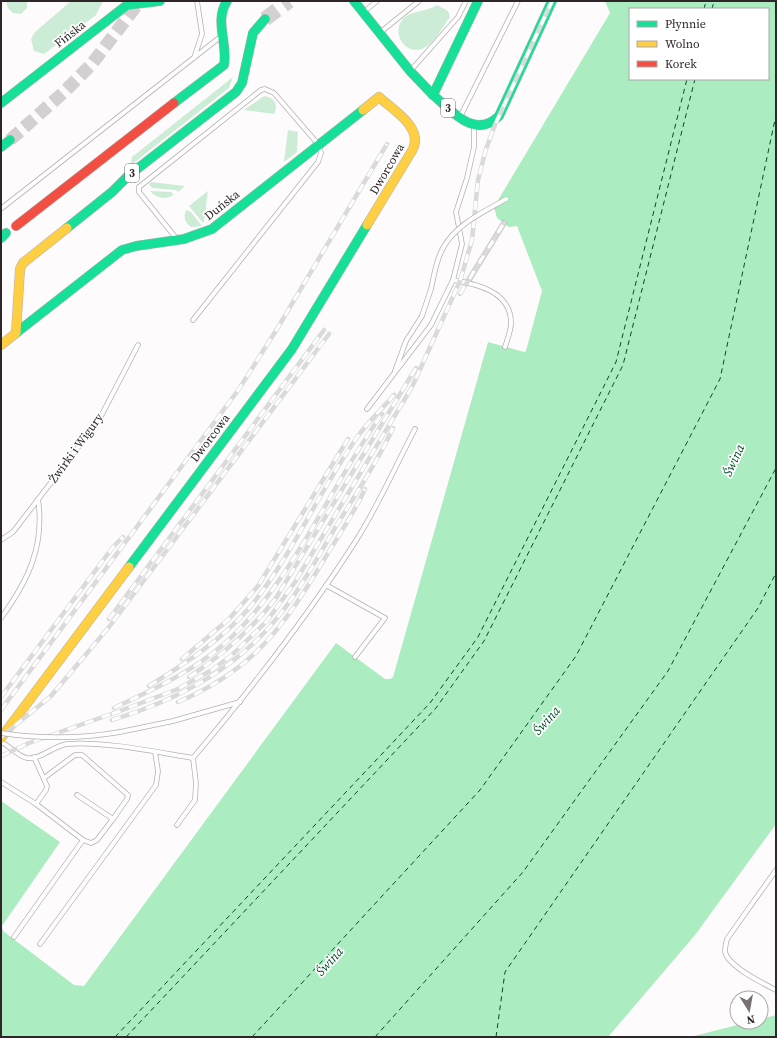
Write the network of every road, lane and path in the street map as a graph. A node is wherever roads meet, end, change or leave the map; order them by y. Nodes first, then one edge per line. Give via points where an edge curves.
1 (160, 1) edge
2 (196, 1) edge
3 (227, 1) edge
4 (354, 1) edge
5 (377, 1) edge
6 (420, 1) edge
7 (466, 1) edge
8 (478, 1) edge
9 (518, 1) edge
10 (552, 1) edge
11 (216, 3) dead end
12 (221, 12) junction
13 (363, 12) junction
14 (265, 19) tunnel mouth
15 (380, 33) junction
16 (223, 35) junction
17 (194, 58) junction
18 (410, 71) junction
19 (433, 95) junction
20 (1, 103) edge
21 (460, 117) junction
22 (474, 125) junction
23 (416, 138) joint
24 (10, 140) tunnel mouth
25 (318, 144) junction
26 (1, 147) edge
27 (506, 199) dead end
28 (2, 208) dead end
29 (504, 223) dead end
30 (16, 226) dead end
31 (179, 240) junction
32 (453, 280) junction
33 (467, 283) junction
34 (193, 320) dead end
35 (16, 333) junction
36 (1, 345) edge
37 (138, 345) dead end
38 (505, 347) dead end
39 (394, 374) junction
40 (367, 409) dead end
41 (415, 429) dead end
42 (38, 499) junction
43 (1, 540) edge
44 (326, 585) junction
45 (1, 618) edge
46 (355, 657) dead end
47 (241, 701) junction
48 (1, 733) edge
49 (1, 738) edge
50 (1, 742) edge
51 (155, 752) junction
52 (34, 757) junction
53 (193, 758) junction
54 (44, 778) junction
55 (1, 782) edge
56 (77, 795) dead end
57 (36, 804) junction
58 (113, 819) junction
59 (177, 825) dead end
60 (84, 840) junction
61 (776, 870) edge
62 (14, 937) dead end
63 (40, 944) dead end
64 (776, 990) edge

1 - 20 main road, Fińska via 128,5
2 - 17 lane via 202,34
3 - 12 main road
4 - 13 main road, 3
5 - 13 lane
6 - 15 lane
7 - 18 lane via 458,17
8 - 19 main road, 3
9 - 21 lane
10 - 22 main road via 499,116 487,125
11 - 12 main road
12 - 16 main road, 3
13 - 15 main road, 3
14 - 35 main road, 3 via 253,33 242,83 236,92 128,176 112,192 23,263 19,277
15 - 18 main road, 3
16 - 17 lane
16 - 30 main road, 3 via 226,53 224,65
17 - 28 lane
18 - 19 main road, 3
19 - 21 main road, 3
21 - 22 main road, 3
22 - 32 lane via 474,147 456,212 462,244
23 - 25 main road, Duńska via 412,127 379,97
23 - 49 main road, Dworcowa via 413,149 292,349
24 - 26 main road
25 - 31 main road, Duńska via 212,229
25 - 31 lane via 274,93 270,90 261,90 139,187 143,198
25 - 34 lane via 321,153 318,162
27 - 39 lane, bridge via 468,222 443,248 422,316 403,348
29 - 33 lane
31 - 35 main road, Duńska via 139,244 122,250
32 - 33 lane
32 - 39 lane via 431,325
33 - 38 lane via 501,296 509,308 511,324
35 - 36 main road, Duńska
37 - 42 lane, Żwirki i Wigury via 99,420
39 - 40 lane
41 - 44 lane via 358,538
42 - 43 lane, Żwirki i Wigury via 13,532
42 - 45 lane via 41,521 31,569
44 - 46 lane via 385,618
44 - 47 lane
47 - 48 lane, bridge via 173,721 86,737 52,738
47 - 53 lane
50 - 52 lane via 10,746 19,755
51 - 52 lane via 103,745 67,744
51 - 53 lane
51 - 63 lane via 158,771 156,785
52 - 54 lane
53 - 59 lane via 195,800
54 - 57 lane via 46,790
54 - 58 lane via 75,755 82,756 128,795
55 - 57 lane
56 - 58 lane
57 - 60 lane
58 - 60 lane via 97,840
60 - 62 lane
61 - 64 lane via 727,939 725,950 736,966

